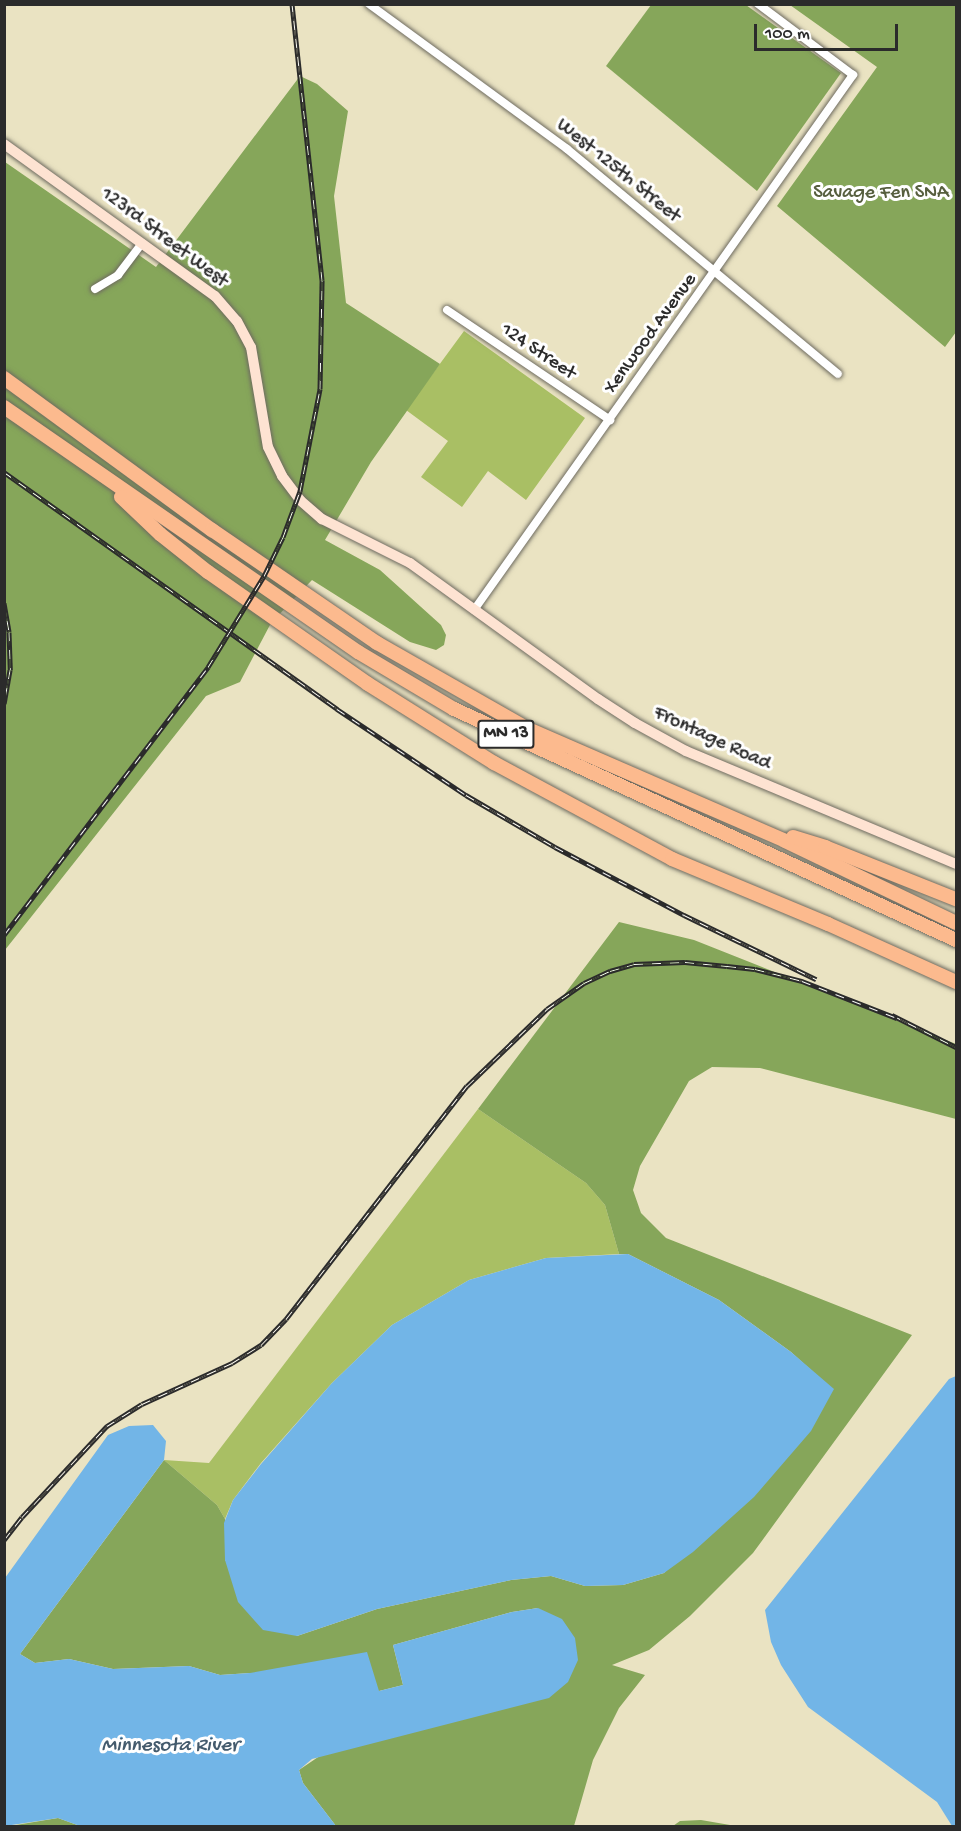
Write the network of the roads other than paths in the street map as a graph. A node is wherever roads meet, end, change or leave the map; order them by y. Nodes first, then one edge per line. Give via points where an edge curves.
1 (369, 4) edge
2 (758, 4) edge
3 (4, 144) edge
4 (142, 243) junction
5 (716, 272) junction
6 (95, 289) dead end
7 (447, 310) dead end
8 (838, 374) dead end
9 (4, 378) edge
10 (4, 407) edge
11 (610, 420) junction
12 (89, 466) junction
13 (474, 610) junction
14 (734, 819) junction
15 (957, 864) edge
16 (957, 899) edge
17 (957, 923) edge
18 (957, 940) edge
19 (957, 982) edge

1 - 5 street, West 125th Street via 567,149
2 - 5 street, Xenwood Avenue via 853,75
3 - 4 street, 123rd Street West
4 - 6 street via 118,275
4 - 13 street, 123rd Street West via 215,296 237,321 251,347 268,447 282,476 301,501 322,519 410,563
5 - 8 street, West 125th Street
5 - 11 street, Xenwood Avenue
7 - 11 street, 124 Street
9 - 14 highway, MN 13 via 212,530 377,643 528,729
10 - 12 highway, MN 13
11 - 13 street, Xenwood Avenue
12 - 18 highway, MN 13 via 358,652 454,709
12 - 19 highway via 192,560 368,684 494,763 672,859
13 - 15 street, Frontage Road via 635,723 686,751
14 - 16 highway via 825,847
14 - 17 highway, MN 13

